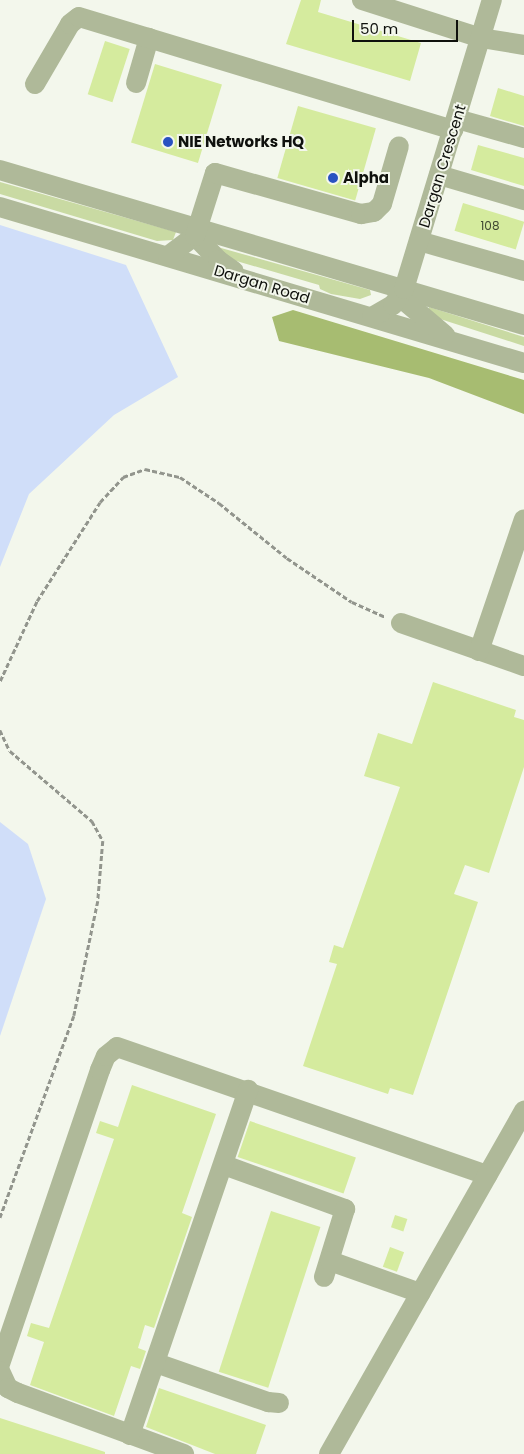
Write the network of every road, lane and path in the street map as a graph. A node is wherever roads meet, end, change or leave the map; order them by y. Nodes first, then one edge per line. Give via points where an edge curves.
1 (362, 0) edge
2 (492, 0) edge
3 (149, 38) junction
4 (481, 38) junction
5 (524, 45) edge
6 (136, 83) dead end
7 (35, 84) dead end
8 (455, 125) junction
9 (524, 138) edge
10 (399, 146) dead end
11 (0, 170) edge
12 (439, 175) junction
13 (524, 200) edge
14 (0, 207) edge
15 (196, 232) junction
16 (419, 241) junction
17 (168, 256) junction
18 (524, 271) edge
19 (249, 280) junction
20 (402, 293) junction
21 (372, 317) junction
22 (524, 325) edge
23 (454, 342) junction
24 (524, 363) edge
25 (524, 519) edge
26 (401, 623) joint
27 (479, 651) junction
28 (524, 666) edge
29 (0, 681) edge
30 (0, 730) edge
31 (248, 1090) junction
32 (524, 1110) edge
33 (224, 1165) junction
34 (487, 1175) junction
35 (0, 1218) edge
36 (420, 1293) junction
37 (156, 1363) junction
38 (0, 1364) edge
39 (0, 1371) edge
40 (279, 1403) dead end
41 (130, 1435) junction
42 (184, 1454) edge
43 (328, 1454) edge

1 - 4 street
2 - 4 street, Dargan Crescent
3 - 6 street
3 - 7 street via 83,18 74,19
3 - 8 street
4 - 5 street
4 - 8 street, Dargan Crescent
8 - 9 street
8 - 12 street, Dargan Crescent
10 - 15 street via 382,204 374,212 361,214 215,173
11 - 15 street
12 - 13 street
12 - 16 street, Dargan Crescent
14 - 17 street, Dargan Road
15 - 17 street
15 - 19 street via 218,260
15 - 20 street
16 - 18 street
16 - 20 street, Dargan Crescent
17 - 19 street, Dargan Road
19 - 21 street, Dargan Road
20 - 21 street
20 - 22 street
20 - 23 street
21 - 23 street, Dargan Road
23 - 24 street, Dargan Road
25 - 27 street
26 - 27 street
26 - 29 path via 352,602 180,477 145,469 123,477 100,502 37,601
27 - 28 street
30 - 35 path via 10,751 92,821 103,841 98,901 74,1016
31 - 33 street
31 - 34 street
31 - 38 street via 125,1047 112,1049 106,1056
32 - 34 street
33 - 36 street via 342,1206 345,1215 329,1262
33 - 37 street
34 - 36 street
36 - 43 street
37 - 40 street
37 - 41 street
39 - 41 street via 8,1388 18,1393
41 - 42 street

